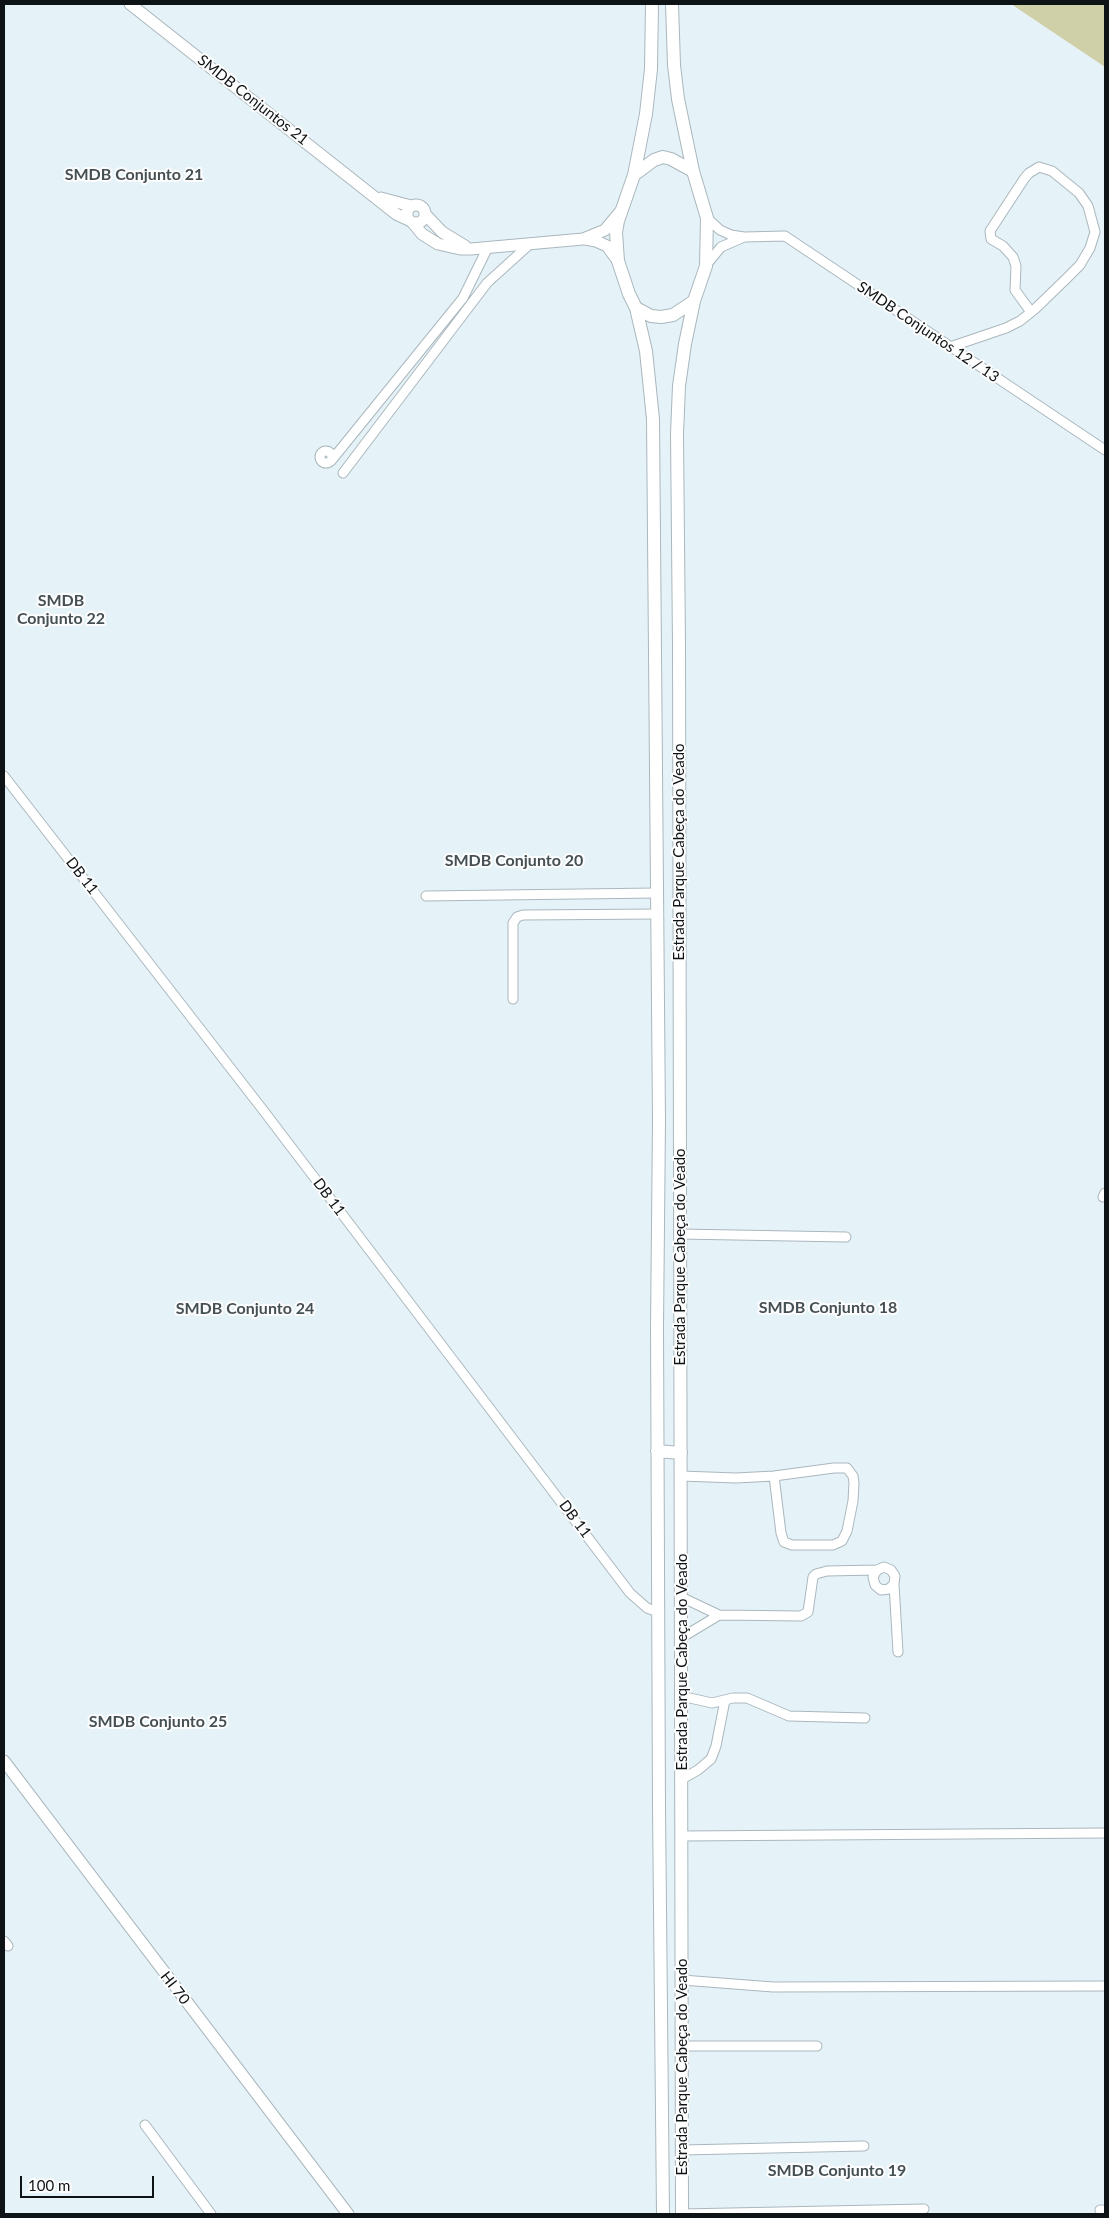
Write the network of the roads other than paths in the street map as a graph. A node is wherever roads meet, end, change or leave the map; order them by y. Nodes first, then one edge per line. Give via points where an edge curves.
1 (130, 4) edge
2 (652, 4) edge
3 (672, 4) edge
4 (692, 171) junction
5 (634, 175) junction
6 (376, 196) junction
7 (411, 206) junction
8 (621, 211) junction
9 (425, 214) junction
10 (707, 218) junction
11 (411, 222) junction
12 (744, 237) junction
13 (583, 239) junction
14 (530, 244) junction
15 (488, 247) junction
16 (471, 249) junction
17 (618, 261) junction
18 (706, 266) junction
19 (694, 301) junction
20 (636, 308) junction
21 (1031, 312) junction
22 (950, 347) junction
23 (342, 449) junction
24 (1105, 450) edge
25 (344, 473) dead end
26 (4, 776) edge
27 (656, 893) junction
28 (426, 896) dead end
29 (656, 914) junction
30 (513, 999) dead end
31 (679, 1234) junction
32 (846, 1237) dead end
33 (657, 1451) junction
34 (681, 1453) junction
35 (681, 1476) junction
36 (774, 1476) junction
37 (877, 1570) junction
38 (894, 1584) junction
39 (681, 1597) junction
40 (658, 1612) junction
41 (719, 1615) junction
42 (681, 1638) junction
43 (898, 1652) dead end
44 (681, 1696) junction
45 (725, 1700) junction
46 (865, 1718) dead end
47 (4, 1761) edge
48 (682, 1779) junction
49 (682, 1807) junction
50 (659, 1814) junction
51 (682, 1820) junction
52 (1105, 1833) edge
53 (682, 1836) junction
54 (682, 1980) junction
55 (1105, 1986) edge
56 (682, 2046) junction
57 (816, 2046) dead end
58 (145, 2125) dead end
59 (864, 2146) dead end
60 (682, 2150) junction
61 (924, 2209) dead end
62 (211, 2214) edge
63 (348, 2214) edge
64 (662, 2214) edge
65 (682, 2214) edge

1 - 6 street, SMDB Conjuntos 21
2 - 5 main road via 648,98
3 - 4 main road via 674,66
4 - 5 main road via 662,157 646,164
4 - 10 main road
5 - 8 main road
6 - 7 street, SMDB Conjuntos 21
6 - 11 street, SMDB Conjuntos 21 via 396,214
7 - 9 street via 420,206
7 - 11 street via 406,214
8 - 13 street via 605,230
8 - 17 main road via 616,232
9 - 11 street via 421,222
9 - 16 street via 451,239
10 - 12 street, SMDB Conjuntos 12 / 13 via 720,230
10 - 18 main road
11 - 16 street, SMDB Conjuntos 21 via 438,244
12 - 18 street, SMDB Conjuntos 12 / 13 via 722,247
12 - 22 street, SMDB Conjuntos 12 / 13 via 785,236
13 - 14 street, SMDB Conjuntos 21
13 - 17 street via 602,243
14 - 15 street, SMDB Conjuntos 21
14 - 25 street via 487,283
15 - 16 street, SMDB Conjuntos 21
15 - 23 street via 463,298
17 - 20 main road
18 - 19 main road
19 - 20 main road via 673,315 661,318
19 - 31 main road, Estrada Parque Cabeça do Veado via 680,386 677,434
20 - 27 main road, Estrada Parque Cabeça do Veado via 646,350 653,419
21 - 21 street via 1080,265 1095,232 1088,206 1079,193 1052,171 1039,168 1024,179 990,230 991,239 1013,257 1016,290
21 - 22 street via 1006,328
22 - 24 street, SMDB Conjuntos 12 / 13
23 - 23 street via 331,461 321,460 324,452
26 - 40 street, DB 11 via 630,1593 647,1608
27 - 28 street
27 - 29 main road, Estrada Parque Cabeça do Veado
29 - 30 street via 517,917 513,923
29 - 33 main road, Estrada Parque Cabeça do Veado
31 - 32 street
31 - 34 main road, Estrada Parque Cabeça do Veado
33 - 34 main road
33 - 40 main road, Estrada Parque Cabeça do Veado
34 - 35 main road, Estrada Parque Cabeça do Veado
35 - 36 street
35 - 39 main road, Estrada Parque Cabeça do Veado
36 - 36 street via 841,1467 850,1471 854,1483 853,1501 842,1541 833,1545 792,1545 784,1542
37 - 38 street via 884,1567 891,1570 895,1576
37 - 38 street via 873,1577 881,1590
37 - 41 street via 816,1574 808,1612 801,1616
38 - 43 street
39 - 41 street
39 - 42 main road, Estrada Parque Cabeça do Veado
40 - 50 main road, Estrada Parque Cabeça do Veado
41 - 42 street
42 - 44 main road, Estrada Parque Cabeça do Veado
44 - 45 street via 706,1702
44 - 48 main road, Estrada Parque Cabeça do Veado
45 - 46 street via 747,1698 789,1716
45 - 48 street via 711,1759
47 - 63 street, HI 70
48 - 49 main road, Estrada Parque Cabeça do Veado
49 - 50 main road
49 - 51 main road, Estrada Parque Cabeça do Veado
50 - 51 main road
50 - 64 main road, Estrada Parque Cabeça do Veado
51 - 53 main road, Estrada Parque Cabeça do Veado
52 - 53 street
53 - 54 main road, Estrada Parque Cabeça do Veado
54 - 55 street via 773,1987
54 - 56 main road, Estrada Parque Cabeça do Veado
56 - 57 street
56 - 60 main road, Estrada Parque Cabeça do Veado
58 - 62 street
59 - 60 street
60 - 65 main road, Estrada Parque Cabeça do Veado
61 - 65 street

